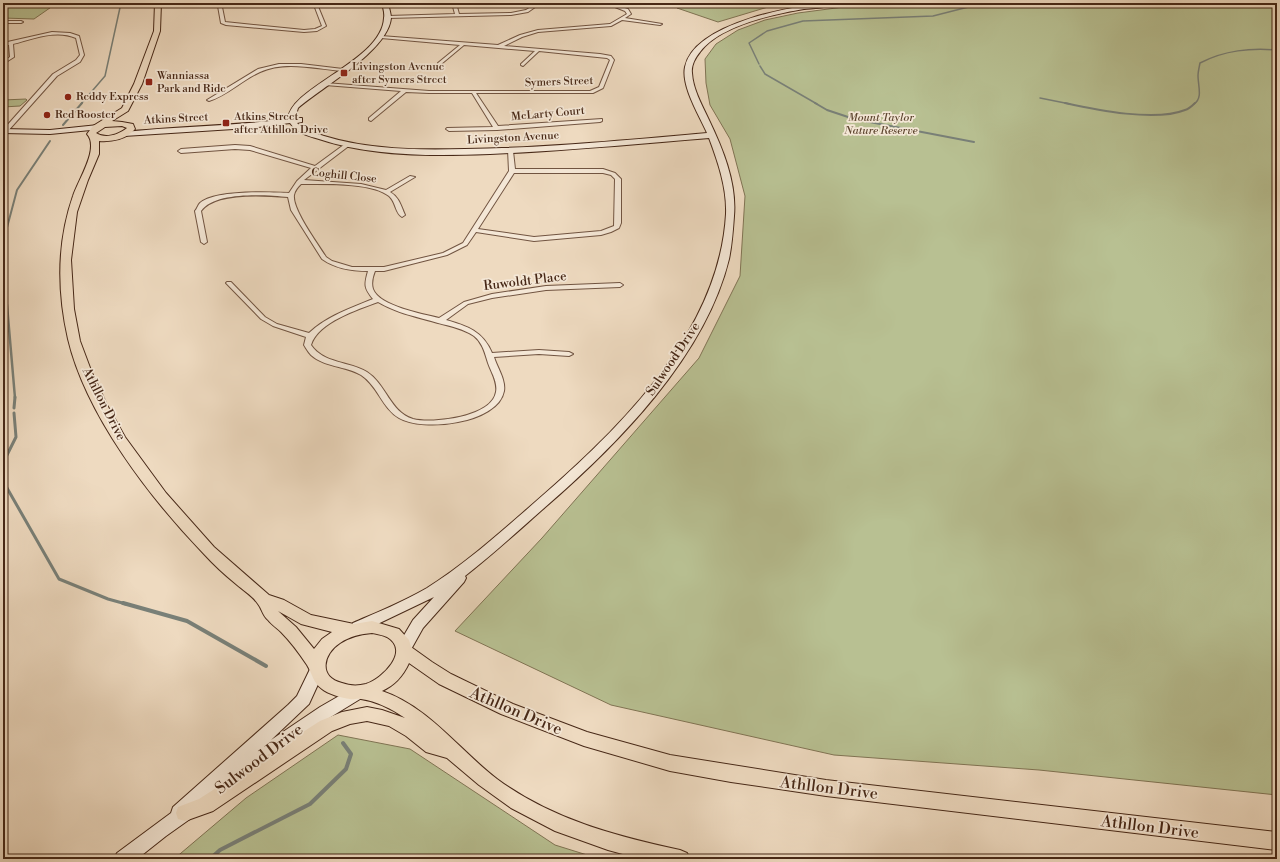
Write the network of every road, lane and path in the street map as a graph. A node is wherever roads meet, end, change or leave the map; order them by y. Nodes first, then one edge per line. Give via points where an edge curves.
1 (158, 3) edge
2 (227, 3) edge
3 (261, 3) edge
4 (319, 3) edge
5 (385, 3) edge
6 (454, 3) edge
7 (836, 3) edge
8 (150, 4) edge
9 (315, 4) edge
10 (536, 4) edge
11 (458, 16) junction
12 (388, 17) junction
13 (621, 19) junction
14 (3, 22) edge
15 (21, 22) dead end
16 (660, 24) dead end
17 (154, 36) junction
18 (381, 37) junction
19 (11, 43) junction
20 (3, 44) edge
21 (463, 44) junction
22 (500, 47) junction
23 (538, 50) junction
24 (3, 63) edge
25 (440, 64) dead end
26 (523, 65) dead end
27 (343, 70) junction
28 (325, 84) junction
29 (404, 91) junction
30 (473, 92) junction
31 (209, 100) dead end
32 (124, 109) junction
33 (295, 119) junction
34 (371, 119) dead end
35 (600, 120) dead end
36 (272, 122) junction
37 (128, 125) junction
38 (98, 127) junction
39 (497, 128) junction
40 (449, 129) dead end
41 (124, 134) junction
42 (5, 136) edge
43 (94, 137) junction
44 (688, 137) junction
45 (715, 141) junction
46 (347, 145) junction
47 (181, 151) dead end
48 (510, 151) junction
49 (92, 161) junction
50 (316, 168) junction
51 (512, 171) junction
52 (412, 177) dead end
53 (299, 182) junction
54 (387, 192) junction
55 (291, 195) junction
56 (402, 215) dead end
57 (476, 230) junction
58 (204, 242) dead end
59 (372, 270) junction
60 (229, 283) dead end
61 (620, 284) dead end
62 (378, 300) junction
63 (440, 321) junction
64 (311, 336) junction
65 (569, 354) dead end
66 (489, 355) junction
67 (471, 564) junction
68 (263, 599) junction
69 (355, 629) junction
70 (404, 650) junction
71 (317, 668) junction
72 (360, 692) junction
73 (451, 751) junction
74 (185, 813) junction
75 (160, 830) junction
76 (1277, 841) edge
77 (123, 859) edge
78 (680, 859) edge

1 - 17 main road
2 - 9 street via 220,6 223,23 301,31 316,30 324,26
3 - 9 street
4 - 9 street
5 - 12 main road
6 - 11 street
7 - 45 main road, Sulwood Drive via 748,21 716,35 699,49 689,66 689,80
8 - 17 main road
10 - 11 street via 532,9 516,14
10 - 13 street via 614,6 629,12
11 - 12 street
12 - 18 main road
13 - 16 street
13 - 22 street via 603,27 561,28 538,32 521,36
14 - 15 street
17 - 32 main road via 146,67
18 - 21 street, Symers Street
18 - 27 main road via 368,51
19 - 20 street
19 - 24 street via 12,57
19 - 42 street via 49,34 72,34 78,37 82,55 78,61 55,75
21 - 22 street, Symers Street
21 - 25 street
22 - 23 street, Symers Street
23 - 26 street
23 - 30 street, Symers Street via 600,55 612,60 601,88 596,91
27 - 28 main road
27 - 31 street via 269,67
28 - 29 street, Symers Street
28 - 33 main road via 298,104
29 - 30 street, Symers Street
29 - 34 street
30 - 39 street, McLarty Court
32 - 37 main road
32 - 38 main road
33 - 36 main road, Atkins Street
33 - 46 main road, Livingston Avenue via 316,136
35 - 39 street, McLarty Court
36 - 37 main road, Atkins Street via 160,127
36 - 41 main road, Atkins Street via 229,128
37 - 38 main road
37 - 41 main road via 131,129
38 - 42 main road
38 - 43 main road via 91,132
39 - 40 street, McLarty Court
41 - 43 main road via 108,138
41 - 49 main road, Athllon Drive
42 - 43 main road via 63,134
43 - 49 main road, Athllon Drive via 97,146
44 - 45 main road, Livingston Avenue
44 - 45 main road
44 - 48 main road, Livingston Avenue
45 - 67 main road, Sulwood Drive via 730,195 729,226 721,270 699,320 671,365 610,440 546,501
46 - 48 main road, Livingston Avenue via 420,151
46 - 50 street
47 - 50 street via 250,148
48 - 51 street
49 - 68 main road, Athllon Drive via 70,219 67,241 66,291 77,348 113,427 134,460 204,546
50 - 53 street
51 - 57 street
51 - 57 street via 598,171 613,174 618,179 617,227 601,233 540,239
52 - 54 street, Coghill Close
53 - 54 street, Coghill Close via 370,187
53 - 55 street
54 - 56 street, Coghill Close via 394,198
55 - 58 street via 252,194 214,199 204,203 198,211
55 - 59 street via 294,210 324,258 340,266
57 - 59 street via 465,244 445,254
59 - 62 street via 368,284 370,291
60 - 64 street via 263,318 275,325
61 - 63 street, Ruwoldt Place via 546,288 492,296 466,303
62 - 63 street
62 - 64 street via 333,318
63 - 66 street via 469,330 478,336 484,342
64 - 66 street via 308,342 313,353 362,373 372,380 396,413 403,418 423,423 467,417 491,406 498,398 501,386
65 - 66 street via 539,352
67 - 69 main road, Sulwood Drive via 419,598
67 - 70 main road, Sulwood Drive via 418,624
68 - 69 main road, Athllon Drive via 307,620
68 - 71 main road, Athllon Drive via 272,614 299,642
69 - 70 main road via 372,627 387,630 399,638
69 - 71 main road via 337,636 325,647
70 - 72 main road via 402,664 393,676 379,686
70 - 76 main road, Athllon Drive via 445,679 506,709 584,739 670,763 826,788
71 - 72 main road via 328,686 342,691
71 - 75 main road, Sulwood Drive via 303,700 294,710
72 - 73 main road via 380,697 416,716
72 - 74 main road, Sulwood Drive via 332,706 297,730
73 - 74 main road via 432,747 412,731 382,717 367,714 348,716 326,726 206,805
73 - 78 main road via 497,789 536,813 604,841
74 - 75 main road, Sulwood Drive
75 - 77 main road, Sulwood Drive

